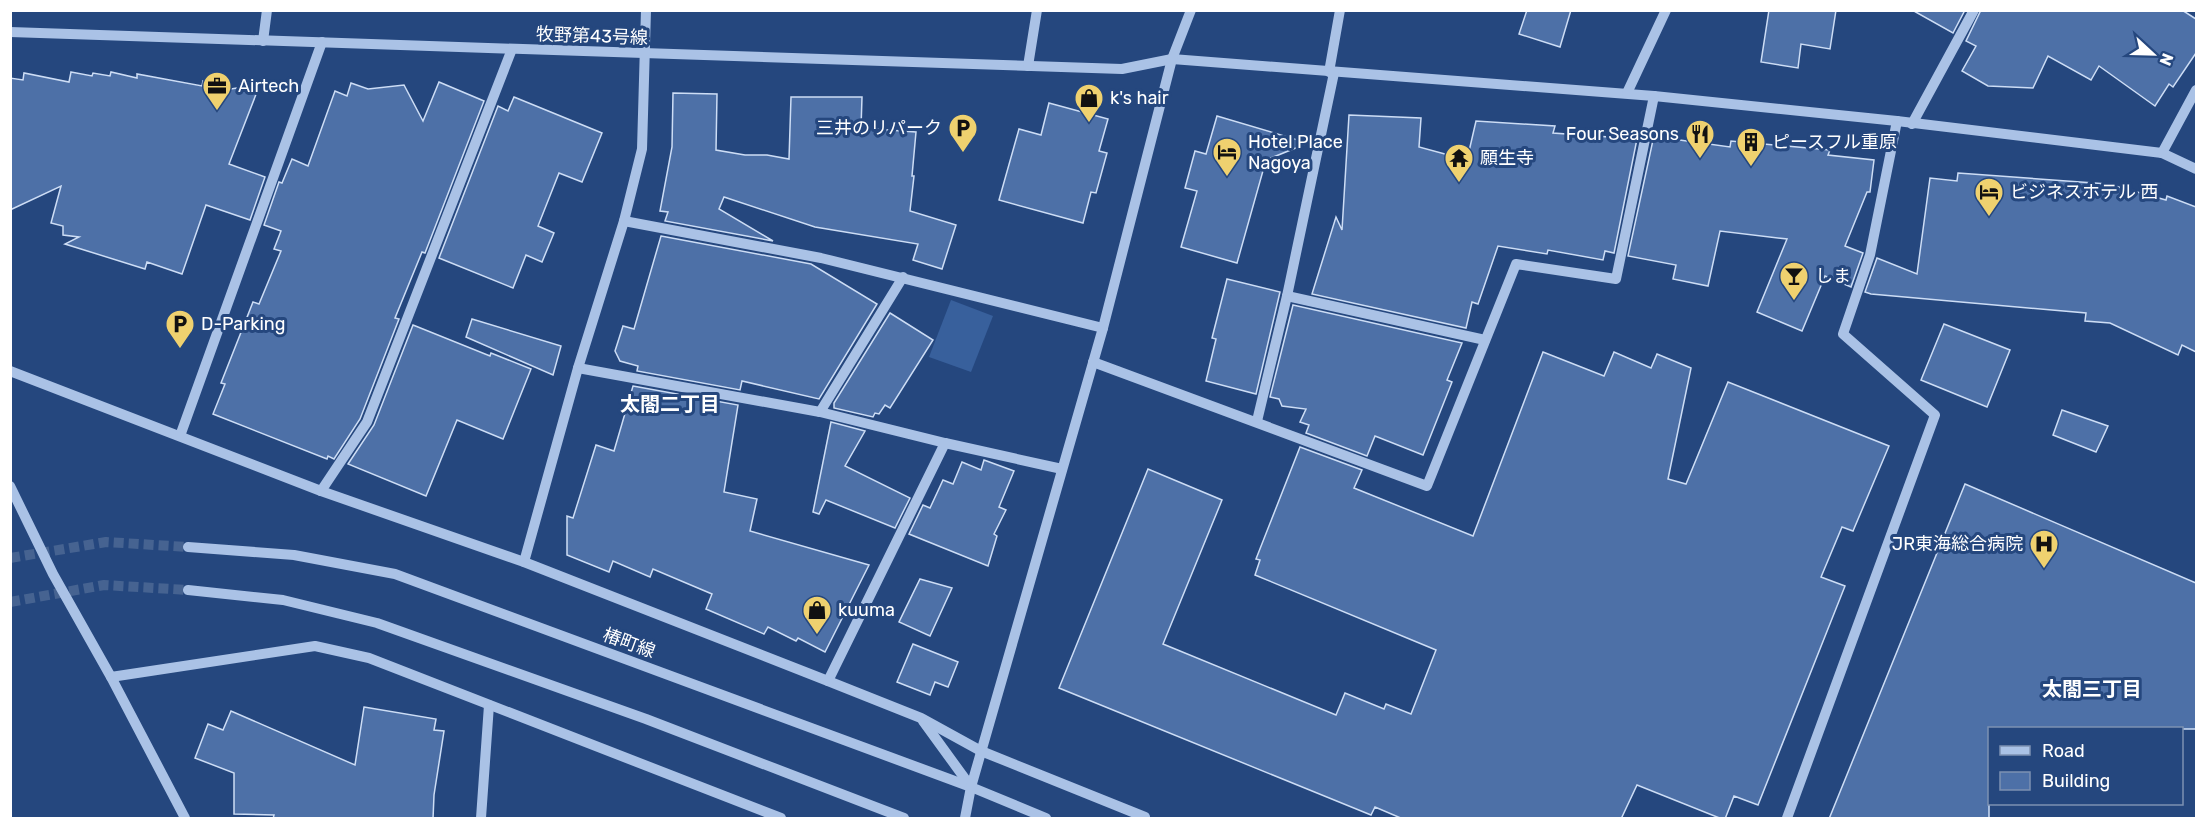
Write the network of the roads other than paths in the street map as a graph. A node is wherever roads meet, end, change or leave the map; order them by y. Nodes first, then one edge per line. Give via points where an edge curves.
1 (267, 10) edge
2 (646, 10) edge
3 (1037, 10) edge
4 (1191, 10) edge
5 (1340, 10) edge
6 (1666, 10) edge
7 (1974, 10) edge
8 (10, 32) edge
9 (263, 41) junction
10 (322, 42) junction
11 (512, 49) junction
12 (644, 54) junction
13 (1172, 59) junction
14 (1028, 66) junction
15 (1332, 72) junction
16 (2196, 90) edge
17 (1627, 93) junction
18 (1654, 96) junction
19 (1897, 121) junction
20 (1912, 124) junction
21 (2162, 153) junction
22 (2196, 169) edge
23 (624, 221) junction
24 (903, 277) junction
25 (1287, 296) junction
26 (1102, 327) junction
27 (1485, 340) junction
28 (1093, 362) junction
29 (578, 368) junction
30 (10, 371) edge
31 (820, 412) junction
32 (1257, 421) junction
33 (180, 436) junction
34 (945, 443) junction
35 (1062, 469) junction
36 (10, 486) edge
37 (321, 491) junction
38 (188, 546) tunnel mouth
39 (524, 562) junction
40 (188, 590) tunnel mouth
41 (111, 676) junction
42 (828, 681) junction
43 (489, 705) junction
44 (921, 718) junction
45 (981, 751) junction
46 (971, 787) junction
47 (765, 816) edge
48 (1144, 818) edge
49 (185, 819) edge
50 (481, 819) edge
51 (781, 819) edge
52 (904, 819) edge
53 (965, 819) edge
54 (1046, 819) edge
55 (1787, 819) edge

1 - 9 street
2 - 12 street
3 - 14 street
4 - 13 street
5 - 15 street
6 - 17 street
7 - 20 street
8 - 9 street, 牧野第43号線
9 - 10 street, 牧野第43号線
10 - 11 street, 牧野第43号線
10 - 33 street
11 - 12 street, 牧野第43号線
11 - 37 street via 367,422
12 - 14 street, 牧野第43号線
12 - 23 street via 642,149
13 - 14 street, 牧野第43号線 via 1122,69
13 - 15 street, 牧野第43号線
13 - 26 street
15 - 17 street, 牧野第43号線
15 - 25 street
16 - 21 street
17 - 18 street, 牧野第43号線
18 - 19 street, 牧野第43号線
18 - 27 street via 1616,279 1516,264
19 - 20 street, 牧野第43号線
19 - 55 street via 1870,255 1843,334 1935,415
20 - 21 street, 牧野第43号線
21 - 22 street, 牧野第43号線
23 - 24 street
23 - 29 street
24 - 26 street
24 - 31 street
25 - 27 street
25 - 32 street
26 - 28 street
27 - 32 street via 1427,486
28 - 32 street
28 - 35 street
29 - 31 street
29 - 39 street
30 - 33 street
31 - 34 street
33 - 37 street
34 - 35 street
34 - 42 street
35 - 45 street
36 - 41 street via 53,574
37 - 39 street
38 - 46 street, 椿町線 via 294,555 395,574
39 - 42 street
40 - 52 street via 283,600 377,623 646,719
41 - 43 street via 315,646 369,658
41 - 49 street
42 - 44 street
43 - 47 street
43 - 50 street
44 - 45 street
44 - 46 street
45 - 46 street
45 - 48 street
46 - 53 street
46 - 54 street, 椿町線
47 - 51 street

